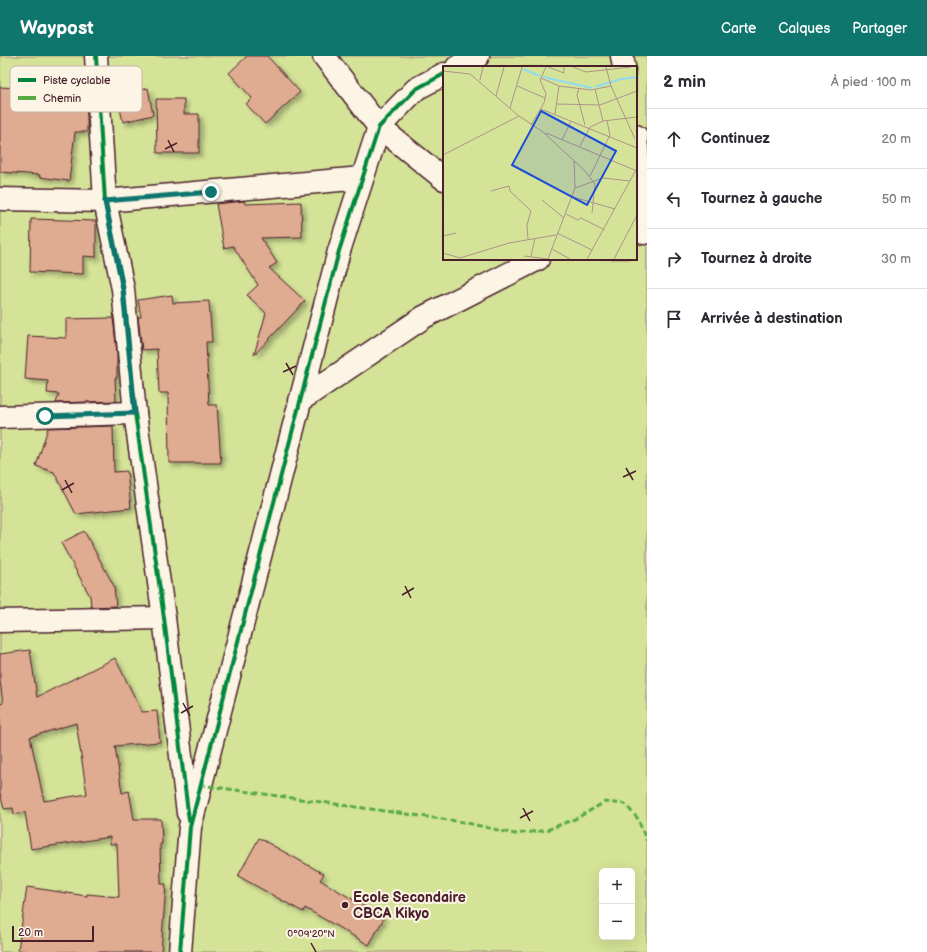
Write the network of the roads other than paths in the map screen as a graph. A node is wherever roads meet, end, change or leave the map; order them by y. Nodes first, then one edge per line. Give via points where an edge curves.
1 (96, 56) edge
2 (324, 56) edge
3 (478, 56) edge
4 (622, 56) edge
5 (97, 66) edge
6 (459, 66) edge
7 (624, 66) edge
8 (443, 75) edge
9 (99, 112) edge
10 (379, 127) junction
11 (637, 152) edge
12 (443, 177) edge
13 (362, 178) junction
14 (0, 199) edge
15 (105, 201) junction
16 (642, 234) edge
17 (536, 260) edge
18 (300, 401) junction
19 (135, 413) junction
20 (0, 417) edge
21 (164, 618) junction
22 (0, 621) edge
23 (190, 827) junction
24 (180, 952) edge

1 - 5 street
2 - 10 street
3 - 6 street
4 - 7 street
8 - 10 street via 416,89
9 - 15 street
10 - 12 street
10 - 13 street
11 - 16 street
13 - 15 street
13 - 18 street via 339,251
14 - 15 street
15 - 19 street via 123,289
17 - 18 street via 424,317
18 - 23 street
19 - 20 street
19 - 21 street
21 - 22 street
21 - 23 street
23 - 24 street

